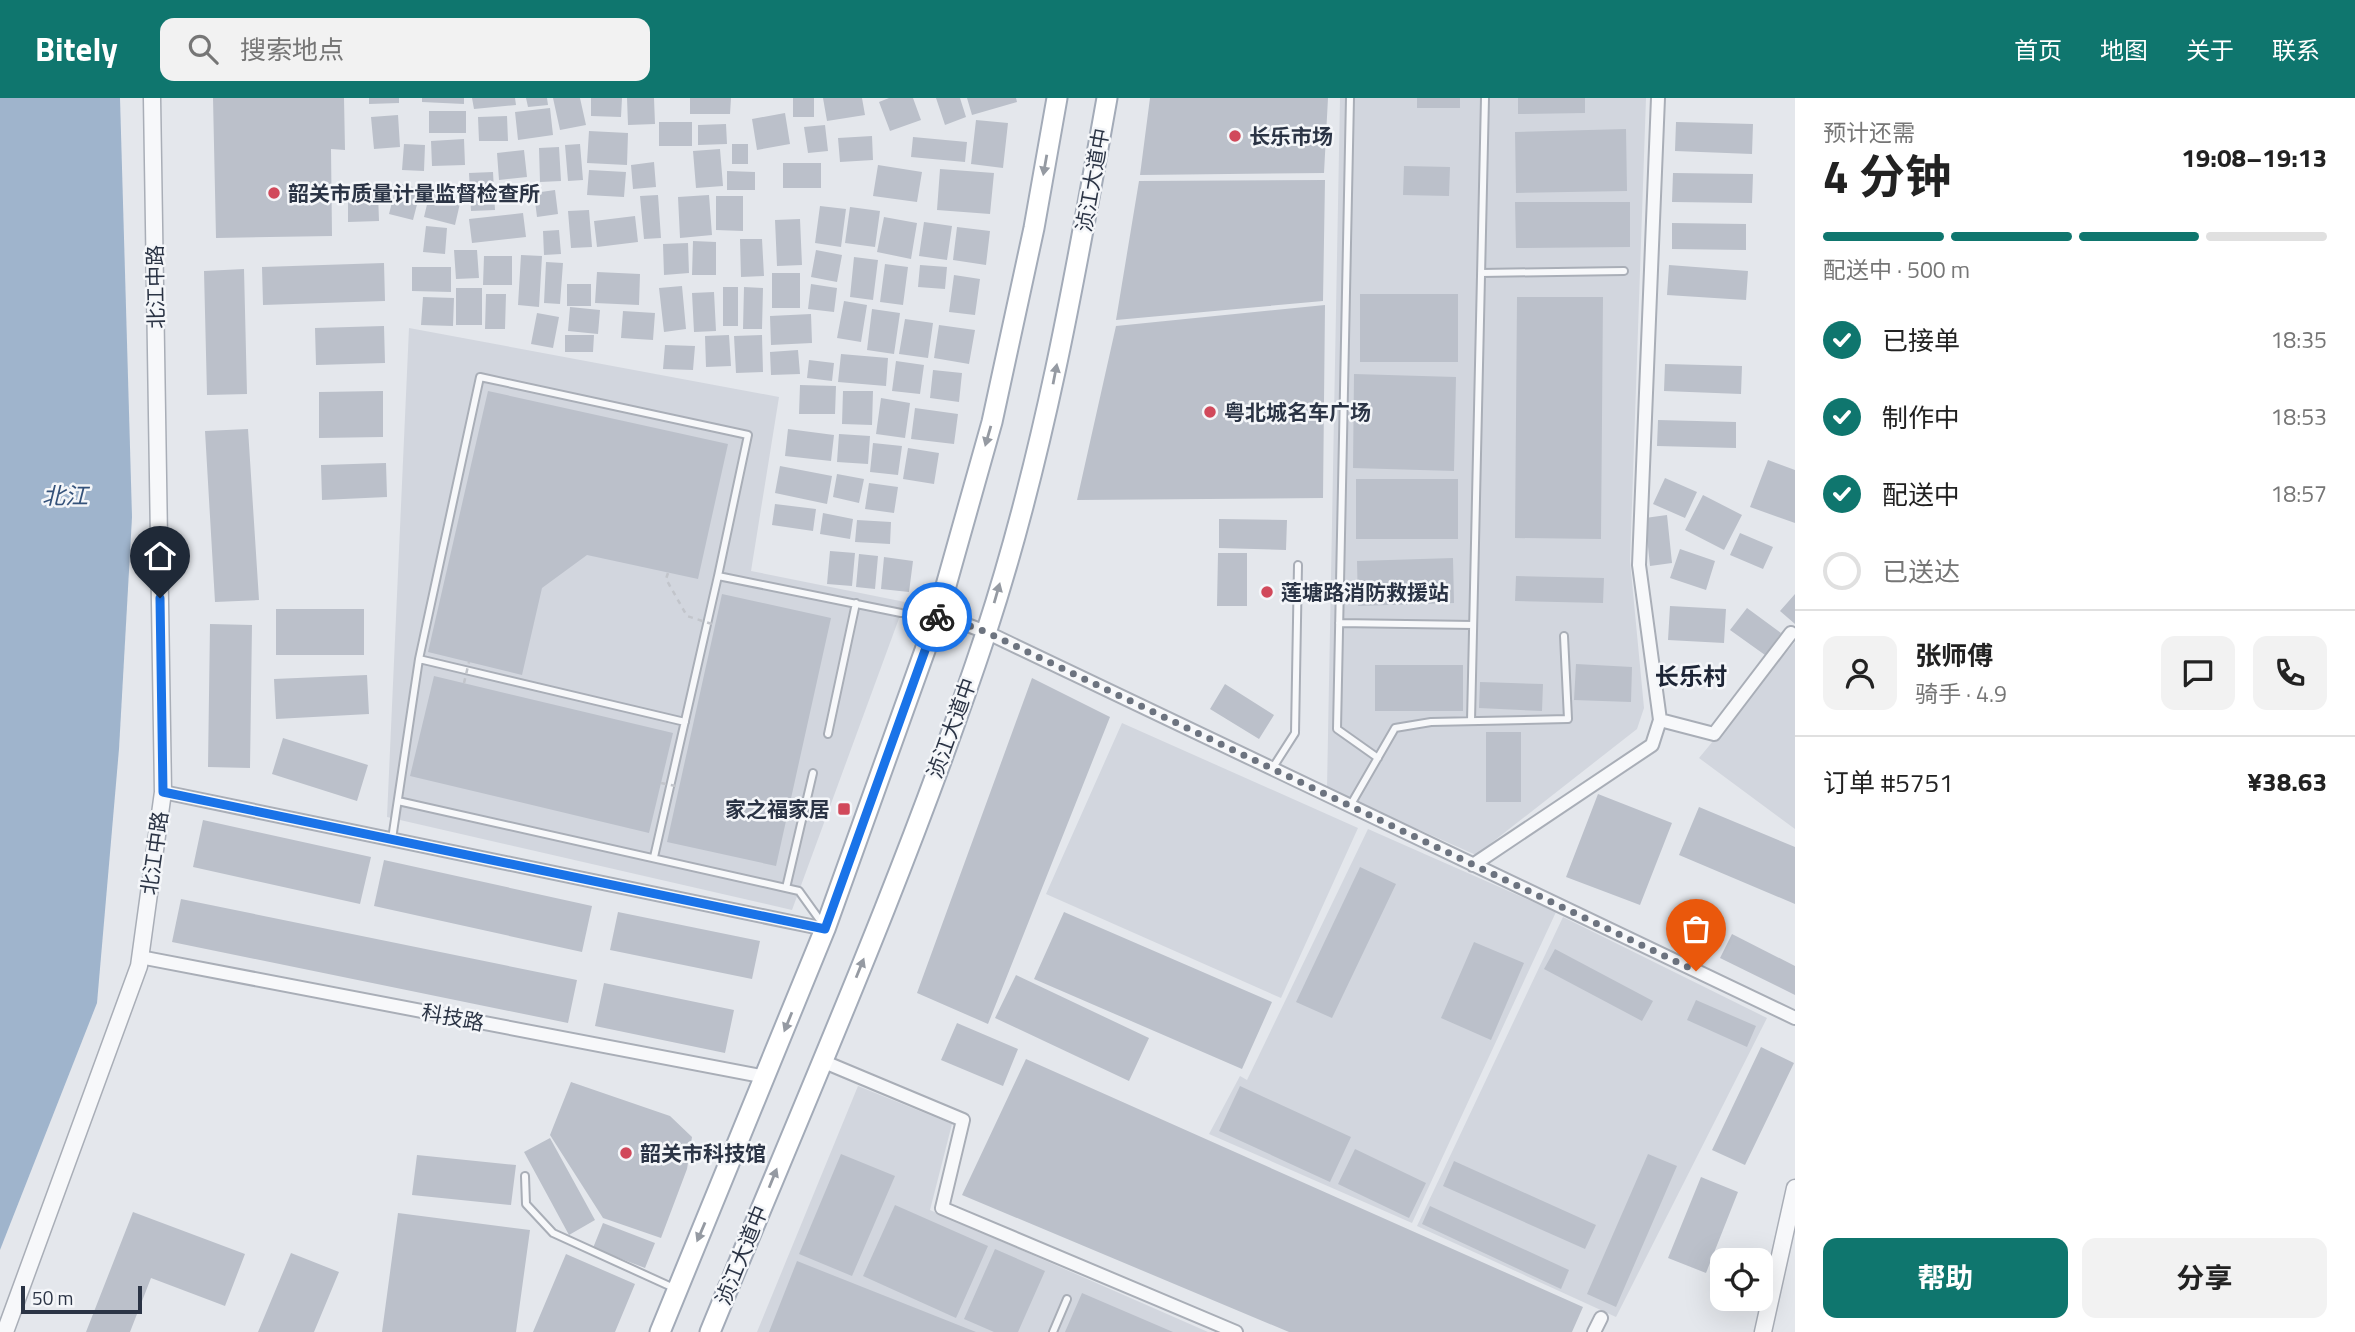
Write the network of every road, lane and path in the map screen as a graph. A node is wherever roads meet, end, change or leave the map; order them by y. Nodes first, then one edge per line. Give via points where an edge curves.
1 (152, 98) edge
2 (1057, 98) edge
3 (1107, 98) edge
4 (1350, 98) edge
5 (1485, 98) edge
6 (1658, 98) edge
7 (1624, 271) dead end
8 (1481, 273) junction
9 (1298, 565) dead end
10 (668, 573) dead end
11 (718, 576) junction
12 (856, 604) junction
13 (938, 614) junction
14 (1339, 623) junction
15 (715, 625) dead end
16 (1473, 625) junction
17 (986, 632) junction
18 (1791, 633) dead end
19 (1564, 636) dead end
20 (419, 659) junction
21 (469, 662) dead end
22 (464, 683) dead end
23 (1660, 720) junction
24 (1471, 721) junction
25 (685, 722) junction
26 (828, 734) dead end
27 (1378, 758) junction
28 (1272, 769) junction
29 (813, 773) dead end
30 (661, 783) dead end
31 (680, 787) dead end
32 (163, 792) junction
33 (398, 801) junction
34 (1350, 806) junction
35 (392, 839) junction
36 (654, 857) junction
37 (1473, 865) junction
38 (786, 888) junction
39 (825, 929) junction
40 (140, 957) junction
41 (1795, 1018) edge
42 (822, 1061) junction
43 (766, 1077) junction
44 (525, 1176) dead end
45 (1795, 1188) edge
46 (677, 1290) junction
47 (1068, 1300) dead end
48 (1601, 1318) dead end
49 (5, 1332) edge
50 (660, 1332) edge
51 (710, 1332) edge
52 (1054, 1332) edge
53 (1236, 1332) edge
54 (1594, 1332) edge
55 (1763, 1332) edge

1 - 32 street, 北江中路
2 -> 13 main road via 992,422
17 -> 3 main road, 浈江大道中 via 1043,430
4 - 14 lane
5 - 8 lane
6 - 23 street via 1639,565
7 - 8 lane
8 - 16 lane
9 - 28 lane via 1295,733
10 - 15 path, bridge via 666,579 687,616
11 - 12 lane
11 - 20 lane via 748,435 480,377
11 - 25 lane
12 - 13 lane via 907,614
12 - 26 lane
13 - 17 street
13 - 39 main road
14 - 16 lane
14 - 27 lane via 1337,729
16 - 24 lane
17 - 28 street
42 -> 17 main road, 浈江大道中 via 884,910
18 - 23 street via 1714,734
19 - 24 lane via 1567,719
20 - 25 lane
20 - 33 lane
21 - 22 path, bridge
23 - 37 street via 1652,745
24 - 27 lane via 1395,728
25 - 36 lane
27 - 34 lane
28 - 34 street
29 - 38 lane
30 - 31 path, bridge
32 - 35 street
32 - 40 street, 北江中路
33 - 35 lane
33 - 36 lane
34 - 37 street
35 - 39 street
36 - 38 lane
37 - 41 street
38 - 39 lane via 799,891 809,901
39 -> 43 main road
40 - 43 street, 科技路
40 - 49 street, 北江中路
51 -> 42 main road, 浈江大道中
42 - 53 street via 963,1120 942,1208
43 -> 46 main road
44 - 46 lane via 526,1204 553,1233
45 - 55 street
46 - 50 main road
47 - 52 lane
48 - 54 street

